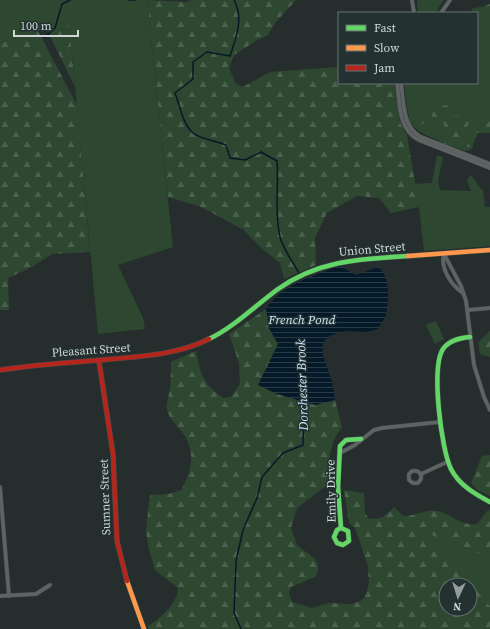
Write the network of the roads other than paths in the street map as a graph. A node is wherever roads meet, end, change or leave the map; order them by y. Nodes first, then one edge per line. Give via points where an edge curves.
1 (412, 0) edge
2 (450, 0) edge
3 (414, 12) edge
4 (442, 12) edge
5 (397, 84) edge
6 (401, 84) edge
7 (449, 150) junction
8 (489, 165) edge
9 (490, 250) edge
10 (444, 254) junction
11 (490, 308) edge
12 (468, 310) junction
13 (470, 336) junction
14 (184, 350) joint
15 (99, 361) junction
16 (0, 370) edge
17 (490, 410) edge
18 (440, 422) junction
19 (361, 439) junction
20 (340, 453) junction
21 (447, 462) junction
22 (421, 474) dead end
23 (0, 487) edge
24 (490, 502) edge
25 (2, 528) edge
26 (341, 528) dead end
27 (50, 585) dead end
28 (0, 596) edge
29 (9, 596) junction
30 (144, 629) edge

1 - 3 street
2 - 4 street
5 - 7 street via 403,122 407,131 417,139
6 - 7 street via 410,128 421,137
7 - 8 street
9 - 10 main road, Union Street
10 - 12 street via 442,262 446,273 463,293
10 - 14 main road, Union Street via 349,260 323,266 279,288 208,341
11 - 12 street
12 - 13 street
13 - 17 street via 478,380
13 - 18 main road via 451,341 440,354
14 - 15 main road, Pleasant Street
15 - 16 main road, Pleasant Street via 31,365
15 - 30 main road, Sumner Street via 113,454 116,541
18 - 19 street, Emily Drive via 382,428
18 - 21 main road via 442,447
19 - 20 street, Emily Drive
19 - 20 main road, Emily Drive via 343,442
20 - 26 main road, Emily Drive via 338,487
21 - 22 street
21 - 24 main road via 464,486
23 - 25 street
25 - 29 street
27 - 29 street via 36,594
28 - 29 street

